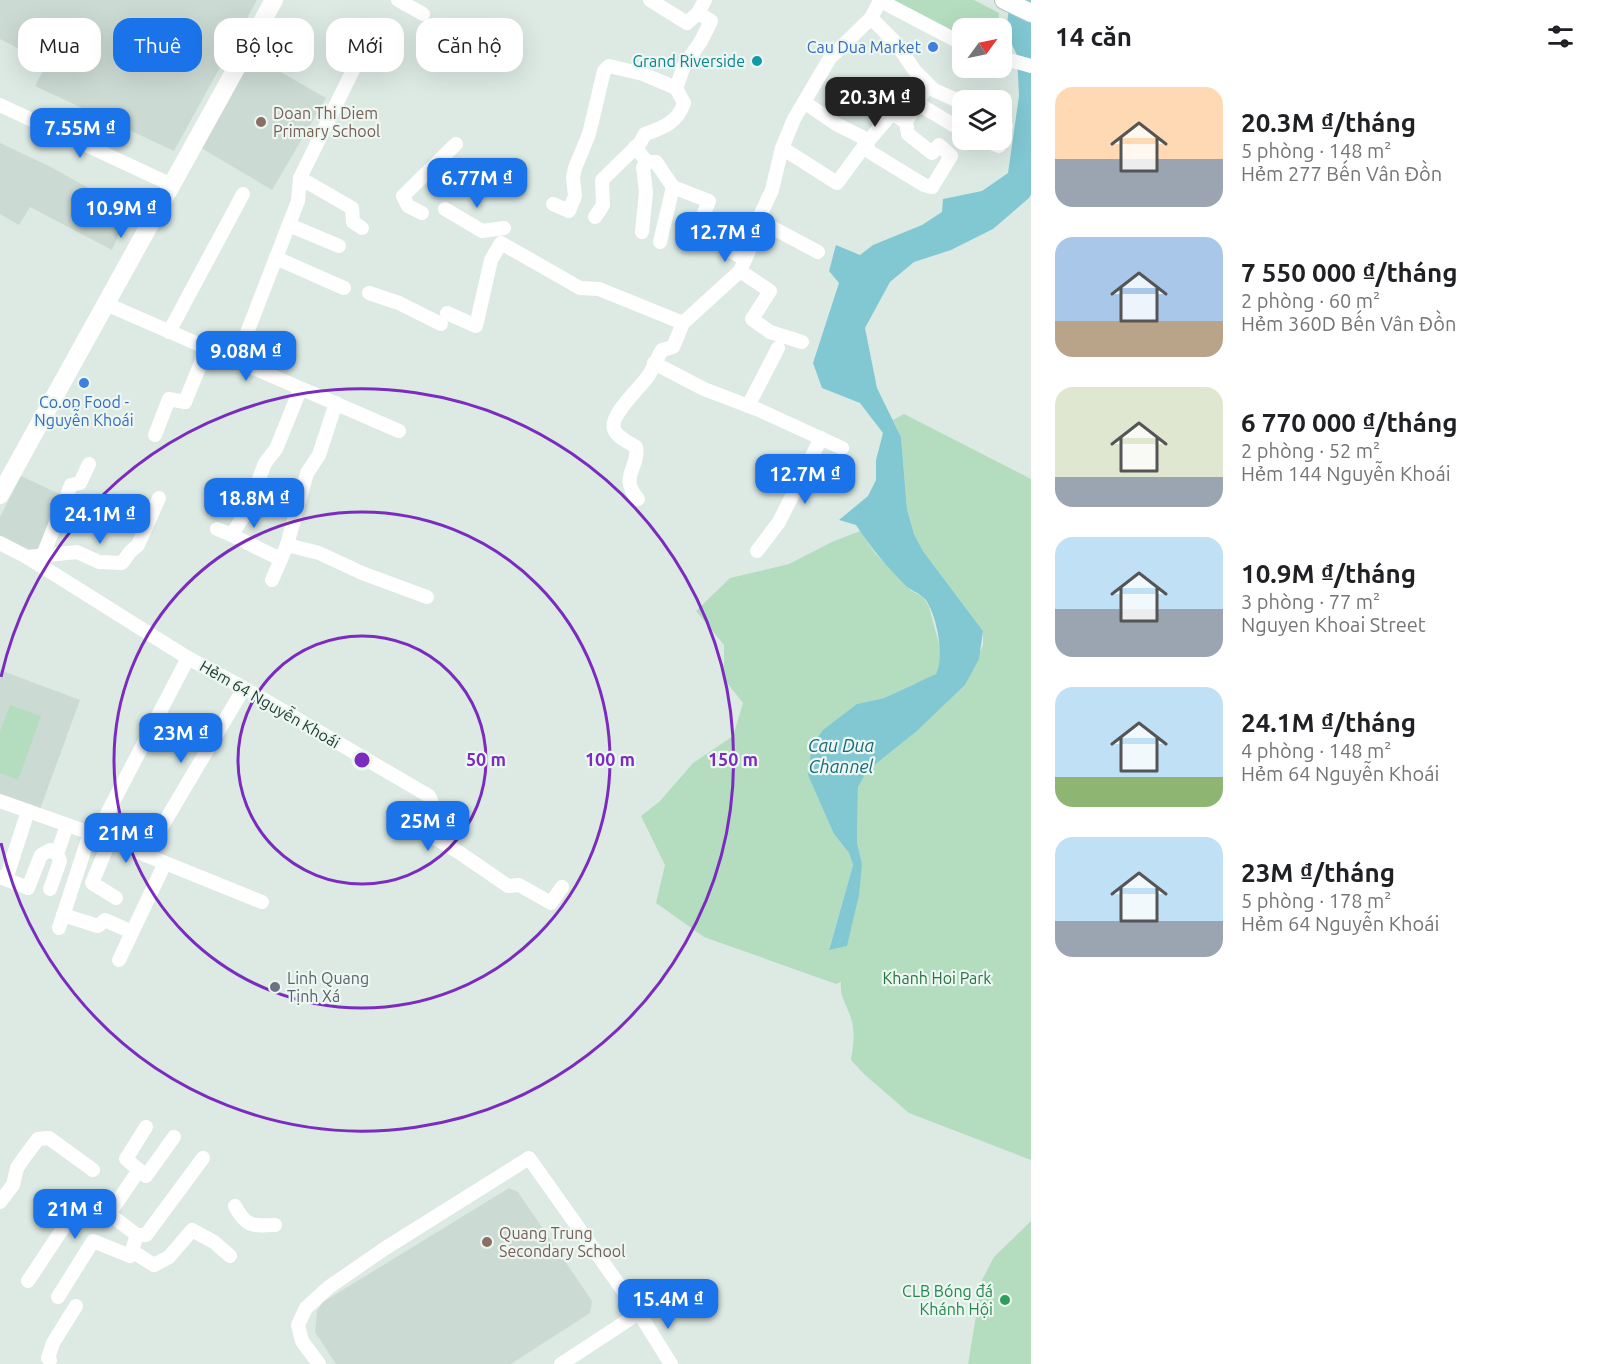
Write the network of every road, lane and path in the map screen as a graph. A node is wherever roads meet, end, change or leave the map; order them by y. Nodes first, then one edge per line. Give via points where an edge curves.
1 (274, 0) edge
2 (398, 0) edge
3 (650, 0) edge
4 (879, 0) edge
5 (1004, 0) edge
6 (701, 7) edge
7 (1031, 13) edge
8 (423, 14) dead end
9 (872, 18) junction
10 (952, 38) edge
11 (1012, 61) edge
12 (1031, 66) edge
13 (352, 72) edge
14 (928, 85) junction
15 (676, 88) junction
16 (952, 98) edge
17 (804, 102) junction
18 (917, 102) junction
19 (0, 105) edge
20 (906, 122) junction
21 (952, 124) edge
22 (456, 144) dead end
23 (865, 144) junction
24 (635, 147) junction
25 (782, 148) junction
26 (647, 162) junction
27 (300, 178) junction
28 (172, 184) junction
29 (673, 187) junction
30 (243, 194) dead end
31 (553, 204) dead end
32 (445, 209) dead end
33 (422, 213) dead end
34 (595, 217) dead end
35 (758, 220) junction
36 (289, 225) junction
37 (362, 228) dead end
38 (504, 228) dead end
39 (642, 232) dead end
40 (660, 242) dead end
41 (339, 246) dead end
42 (819, 252) dead end
43 (276, 258) junction
44 (743, 265) junction
45 (344, 288) dead end
46 (369, 293) dead end
47 (106, 304) junction
48 (683, 323) junction
49 (169, 332) junction
50 (802, 342) dead end
51 (207, 348) junction
52 (777, 348) dead end
53 (236, 361) junction
54 (654, 363) junction
55 (300, 390) junction
56 (336, 403) junction
57 (748, 406) junction
58 (399, 431) dead end
59 (155, 435) dead end
60 (821, 438) junction
61 (842, 448) dead end
62 (89, 464) dead end
63 (0, 495) edge
64 (159, 498) dead end
65 (638, 499) dead end
66 (217, 529) dead end
67 (232, 534) junction
68 (0, 543) edge
69 (288, 545) junction
70 (757, 551) dead end
71 (42, 555) junction
72 (27, 557) junction
73 (281, 559) junction
74 (272, 580) dead end
75 (427, 597) dead end
76 (188, 658) junction
77 (244, 688) junction
78 (0, 801) edge
79 (28, 811) junction
80 (67, 825) junction
81 (93, 834) junction
82 (110, 840) junction
83 (57, 854) junction
84 (145, 855) junction
85 (165, 863) junction
86 (3, 878) edge
87 (561, 887) dead end
88 (50, 889) dead end
89 (116, 898) dead end
90 (262, 902) dead end
91 (132, 932) junction
92 (119, 960) dead end
93 (146, 1127) dead end
94 (174, 1137) dead end
95 (203, 1158) dead end
96 (93, 1170) dead end
97 (139, 1170) junction
98 (0, 1202) edge
99 (235, 1206) dead end
100 (109, 1214) junction
101 (275, 1225) dead end
102 (137, 1235) junction
103 (132, 1251) junction
104 (230, 1256) dead end
105 (28, 1281) dead end
106 (58, 1297) dead end
107 (76, 1306) dead end
108 (639, 1313) junction
109 (50, 1360) dead end
110 (319, 1364) edge
111 (561, 1364) edge
112 (671, 1364) edge

1 - 28 street
2 - 8 street
3 - 6 street via 687,23
4 - 9 street
4 - 10 street
5 - 7 street
6 - 15 street via 711,21 684,66
9 - 14 street via 896,42
9 - 17 street via 830,58
11 - 12 street
13 - 27 street
14 - 16 street
14 - 18 street
15 - 24 street via 684,103 681,113 666,127 645,134
15 - 31 street via 643,74 609,66 604,71 589,134 575,168 575,196 569,211
17 - 23 street via 862,137
17 - 25 street
18 - 20 street
18 - 21 street
19 - 28 street
20 - 23 street via 892,113
20 - 23 street via 908,134 932,153 939,145 951,156 932,187 870,152
22 - 33 street via 404,196 408,206
23 - 25 street via 837,183
24 - 26 street
24 - 34 street via 602,180 603,205
25 - 35 street via 772,190
26 - 29 street via 656,162
26 - 39 street via 643,167 646,192
27 - 36 street via 298,201
27 - 37 street via 352,208 353,222
28 - 47 street
29 - 40 street
29 - 44 street via 709,201 696,232
30 - 49 street
32 - 38 street via 482,231
35 - 42 street
35 - 44 street
36 - 41 street
36 - 43 street
43 - 45 street
43 - 53 street
44 - 48 street
44 - 50 street via 770,291 752,319 770,332
46 - 48 street via 476,326 491,260 501,243 580,288 599,289
47 - 49 street
47 - 63 street
48 - 54 street via 673,347 662,350
49 - 51 street
51 - 53 street
51 - 59 street via 185,402 169,399
52 - 57 street
53 - 55 street
54 - 57 street
54 - 65 street via 618,412 614,424 614,430 638,453 629,478 631,492
55 - 56 street
55 - 67 street via 280,440 262,471 257,496
56 - 58 street
56 - 69 street via 319,454 307,473
57 - 60 street
60 - 61 street
60 - 70 street via 779,522
62 - 71 street via 80,483 71,485
64 - 71 street via 138,545 122,563 99,562 77,552
66 - 67 street
67 - 73 street
68 - 72 street, Hẻm 64 Nguyễn Khoái
69 - 73 street
69 - 75 street via 319,553
71 - 72 street
72 - 76 street, Hẻm 64 Nguyễn Khoái
73 - 74 street
76 - 77 street, Hẻm 64 Nguyễn Khoái
76 - 81 street
77 - 84 street
77 - 87 street, Hẻm 64 Nguyễn Khoái via 429,796 434,808 427,833 508,886 519,885 551,903
78 - 79 street
79 - 80 street
79 - 86 street
80 - 81 street
80 - 83 street
81 - 82 street
81 - 91 street via 61,921 98,926 105,920
82 - 84 street
82 - 89 street via 92,883
83 - 86 street via 50,850 41,855 28,888
83 - 88 street via 60,861
84 - 85 street
85 - 90 street
85 - 91 street
91 - 92 street
93 - 97 street via 126,1159
94 - 97 street via 146,1176
95 - 102 street via 147,1235
96 - 98 street via 48,1138 38,1139 17,1168 13,1185
97 - 100 street
99 - 101 street via 242,1220 251,1225
100 - 102 street
100 - 105 street via 88,1198 80,1204
102 - 103 street
103 - 104 street via 154,1265 169,1257 192,1230
103 - 106 street via 130,1256 93,1241
107 - 109 street via 53,1343
108 - 110 street via 529,1158 384,1249 306,1308 298,1325 302,1341
108 - 111 street
108 - 112 street

